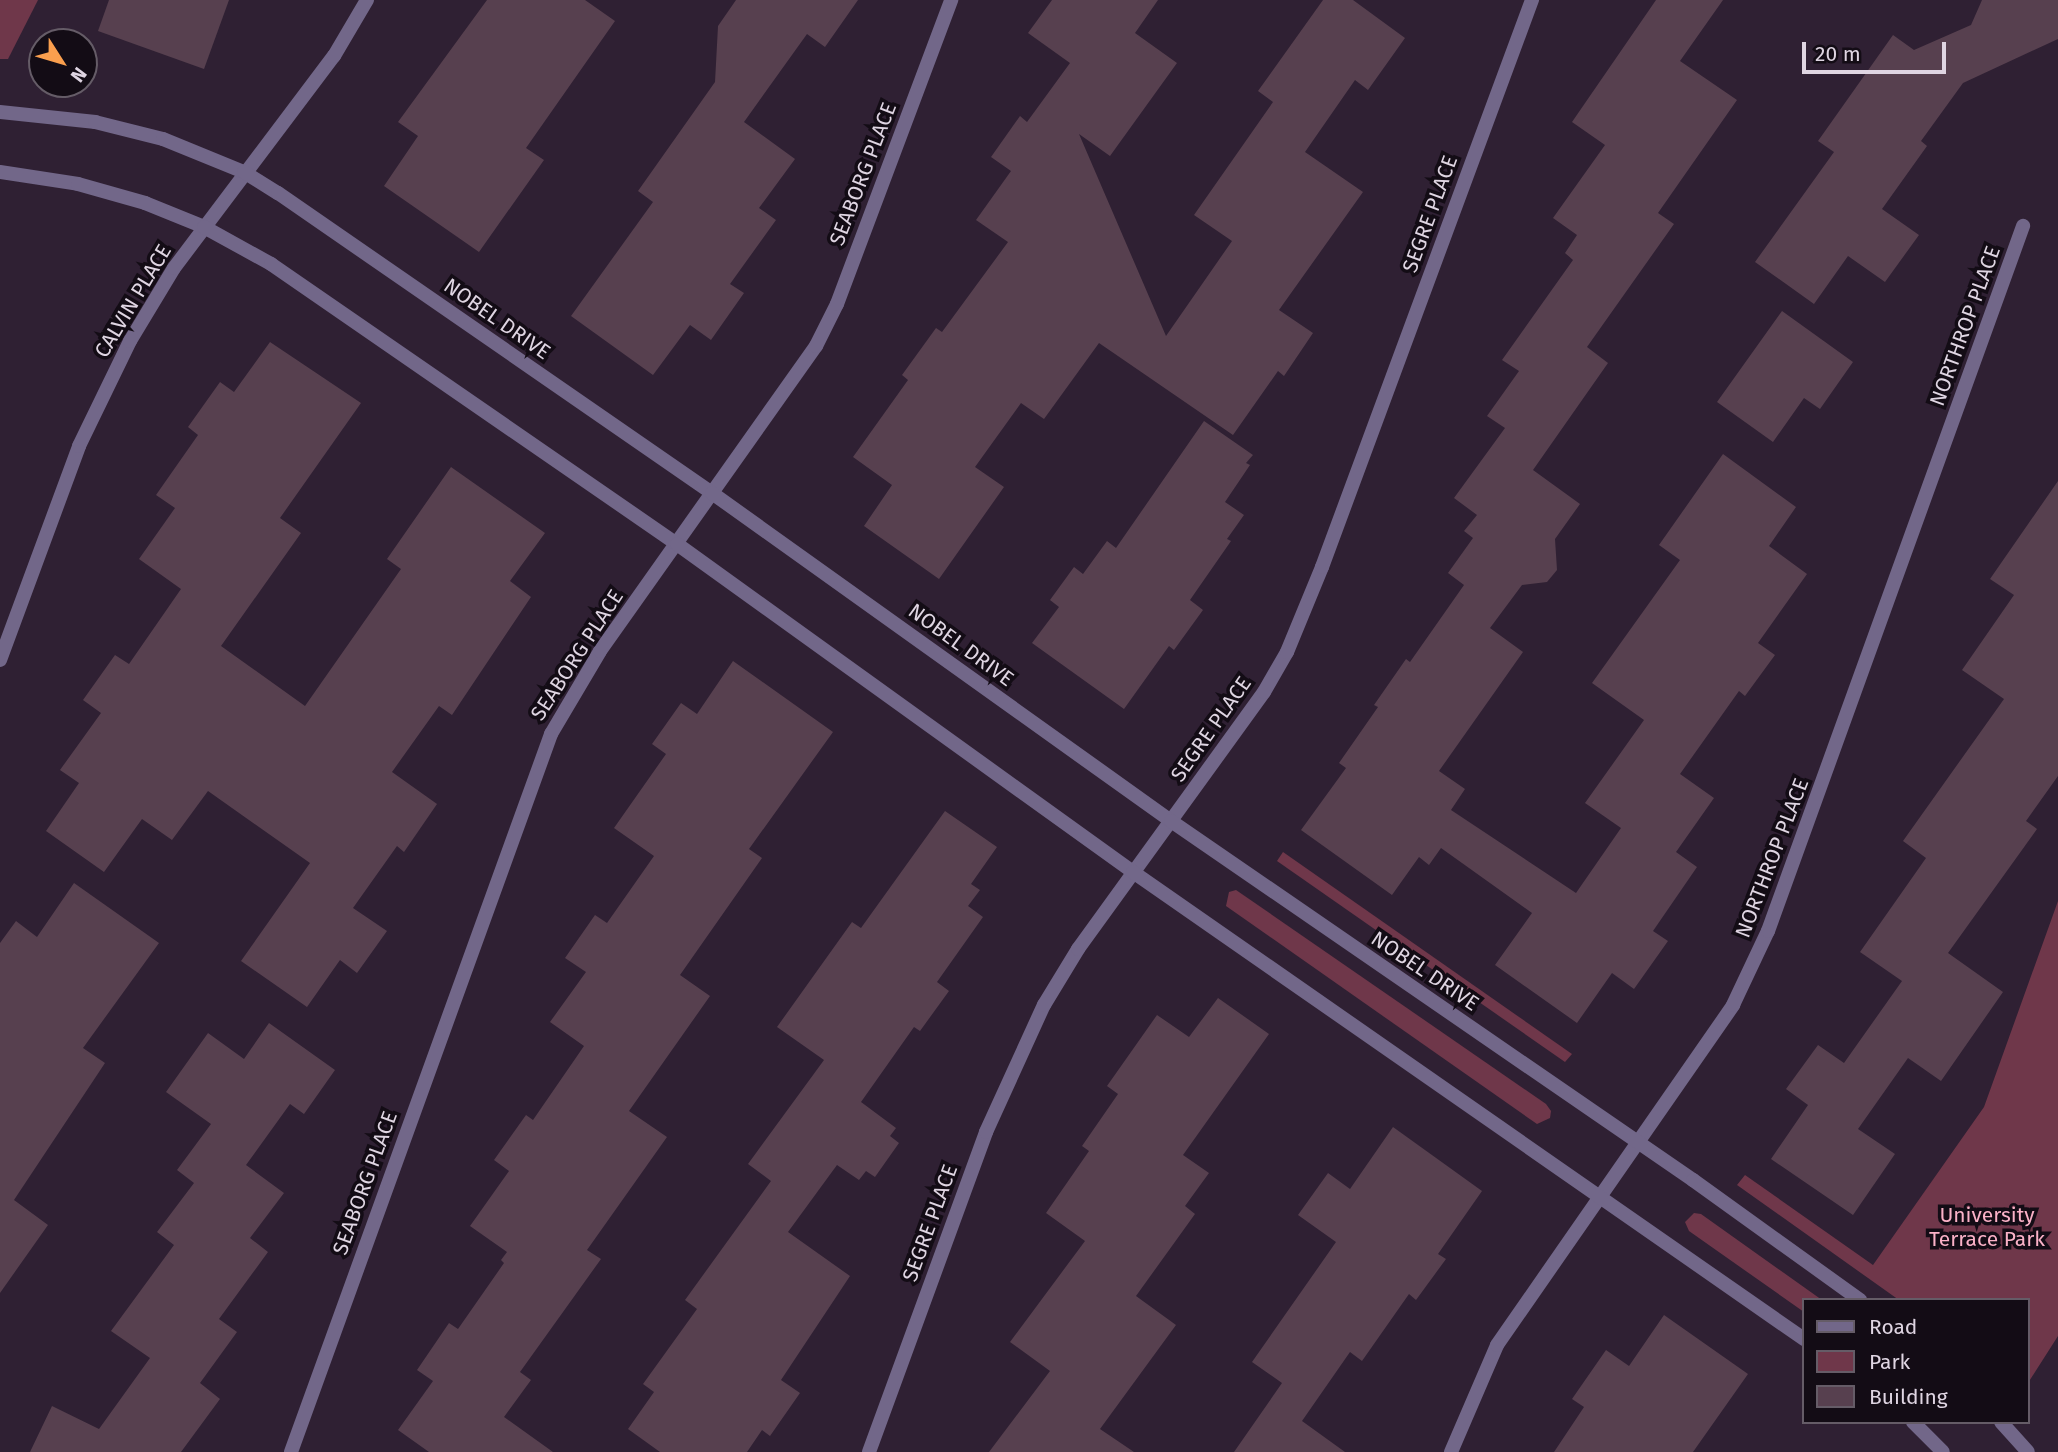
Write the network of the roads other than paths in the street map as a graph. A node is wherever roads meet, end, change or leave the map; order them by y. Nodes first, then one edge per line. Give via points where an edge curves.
1 (367, 0) edge
2 (951, 0) edge
3 (1532, 0) edge
4 (0, 111) edge
5 (0, 172) edge
6 (244, 172) junction
7 (2023, 226) dead end
8 (204, 227) junction
9 (712, 493) junction
10 (677, 544) junction
11 (0, 660) edge
12 (1171, 821) junction
13 (1133, 872) junction
14 (1639, 1143) junction
15 (1602, 1196) junction
16 (1857, 1298) edge
17 (1802, 1338) edge
18 (1915, 1424) edge
19 (2003, 1424) edge
20 (291, 1452) edge
21 (869, 1452) edge
22 (1451, 1452) edge
23 (1943, 1452) edge
24 (2028, 1452) edge

1 - 6 street, CALVIN PLACE via 334,57
2 - 9 street, SEABORG PLACE via 837,304 816,346
3 - 12 street, SEGRE PLACE via 1300,623 1264,692
4 - 6 street, NOBEL DRIVE via 163,139
5 - 8 street via 78,184 140,201
6 - 8 street, CALVIN PLACE
6 - 9 street, NOBEL DRIVE
7 - 14 street, NORTHROP PLACE via 1768,932 1733,1005
8 - 10 street via 271,264
8 - 11 street, CALVIN PLACE via 130,341 79,446
9 - 10 street, SEABORG PLACE
9 - 12 street, NOBEL DRIVE
10 - 13 street
10 - 20 street, SEABORG PLACE via 600,651 551,734
12 - 13 street, SEGRE PLACE
12 - 14 street, NOBEL DRIVE
13 - 15 street
13 - 21 street, SEGRE PLACE via 1058,979 1013,1067
14 - 15 street, NORTHROP PLACE
14 - 16 street, NOBEL DRIVE
15 - 17 street
15 - 22 street, NORTHROP PLACE via 1497,1345
18 - 23 street
19 - 24 street

